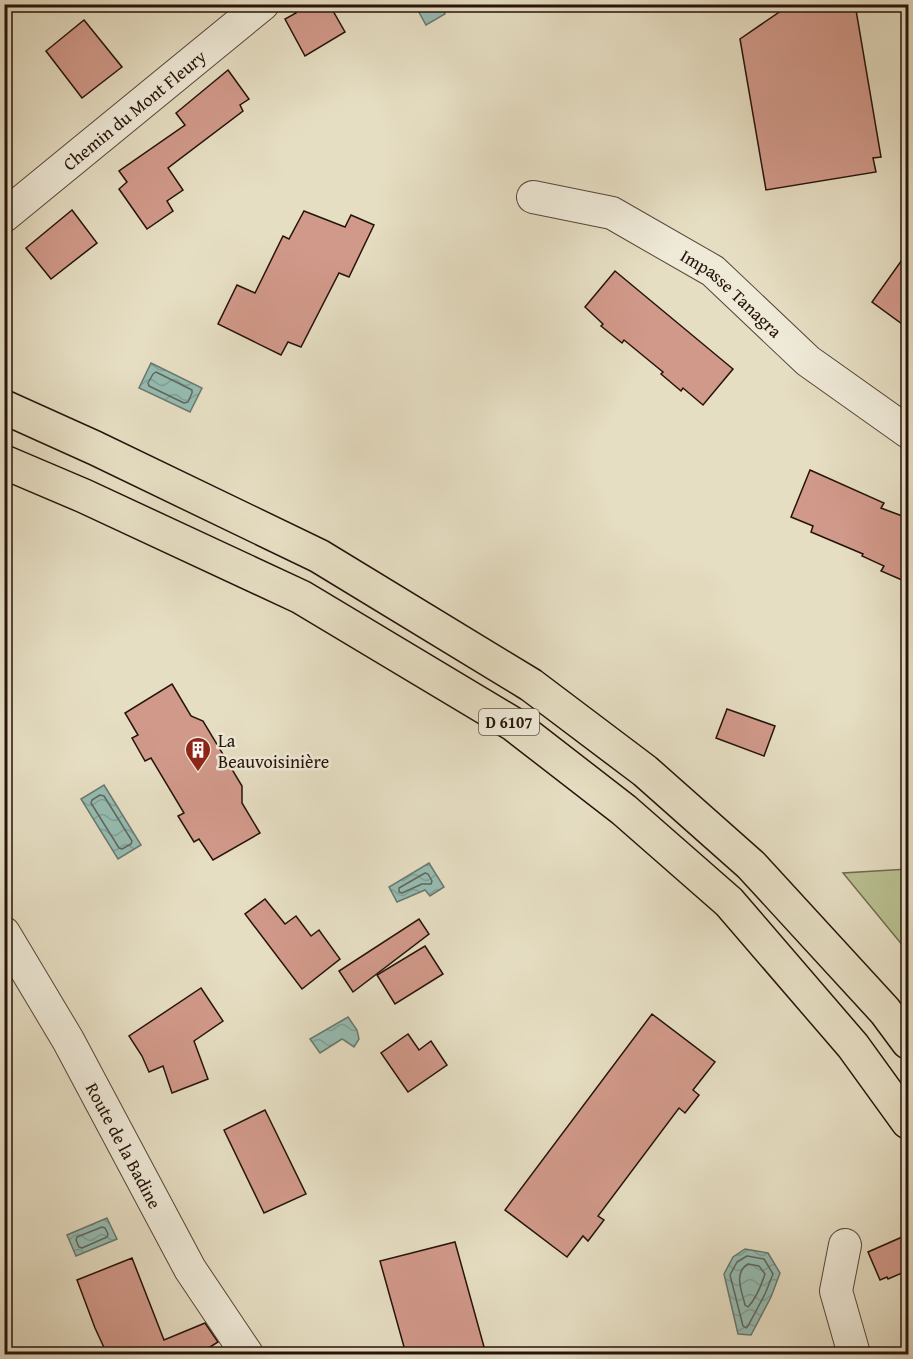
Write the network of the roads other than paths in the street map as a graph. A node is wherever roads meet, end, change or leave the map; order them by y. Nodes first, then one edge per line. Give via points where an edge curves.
1 (263, 4) edge
2 (532, 197) dead end
3 (4, 216) edge
4 (4, 407) edge
5 (909, 432) edge
6 (4, 462) edge
7 (4, 933) edge
8 (909, 1042) edge
9 (909, 1122) edge
10 (844, 1245) dead end
11 (247, 1354) edge
12 (854, 1354) edge

1 - 3 street, Chemin du Mont Fleury
2 - 5 street, Impasse Tanagra via 612,213 713,271 808,361
4 - 8 highway, D 6107 via 319,556 531,685 645,771 751,866
6 - 9 highway, D 6107 via 301,597 513,724 624,810 729,902 854,1046
7 - 11 street, Route de la Badine via 68,1040 190,1269
10 - 12 street via 836,1291

